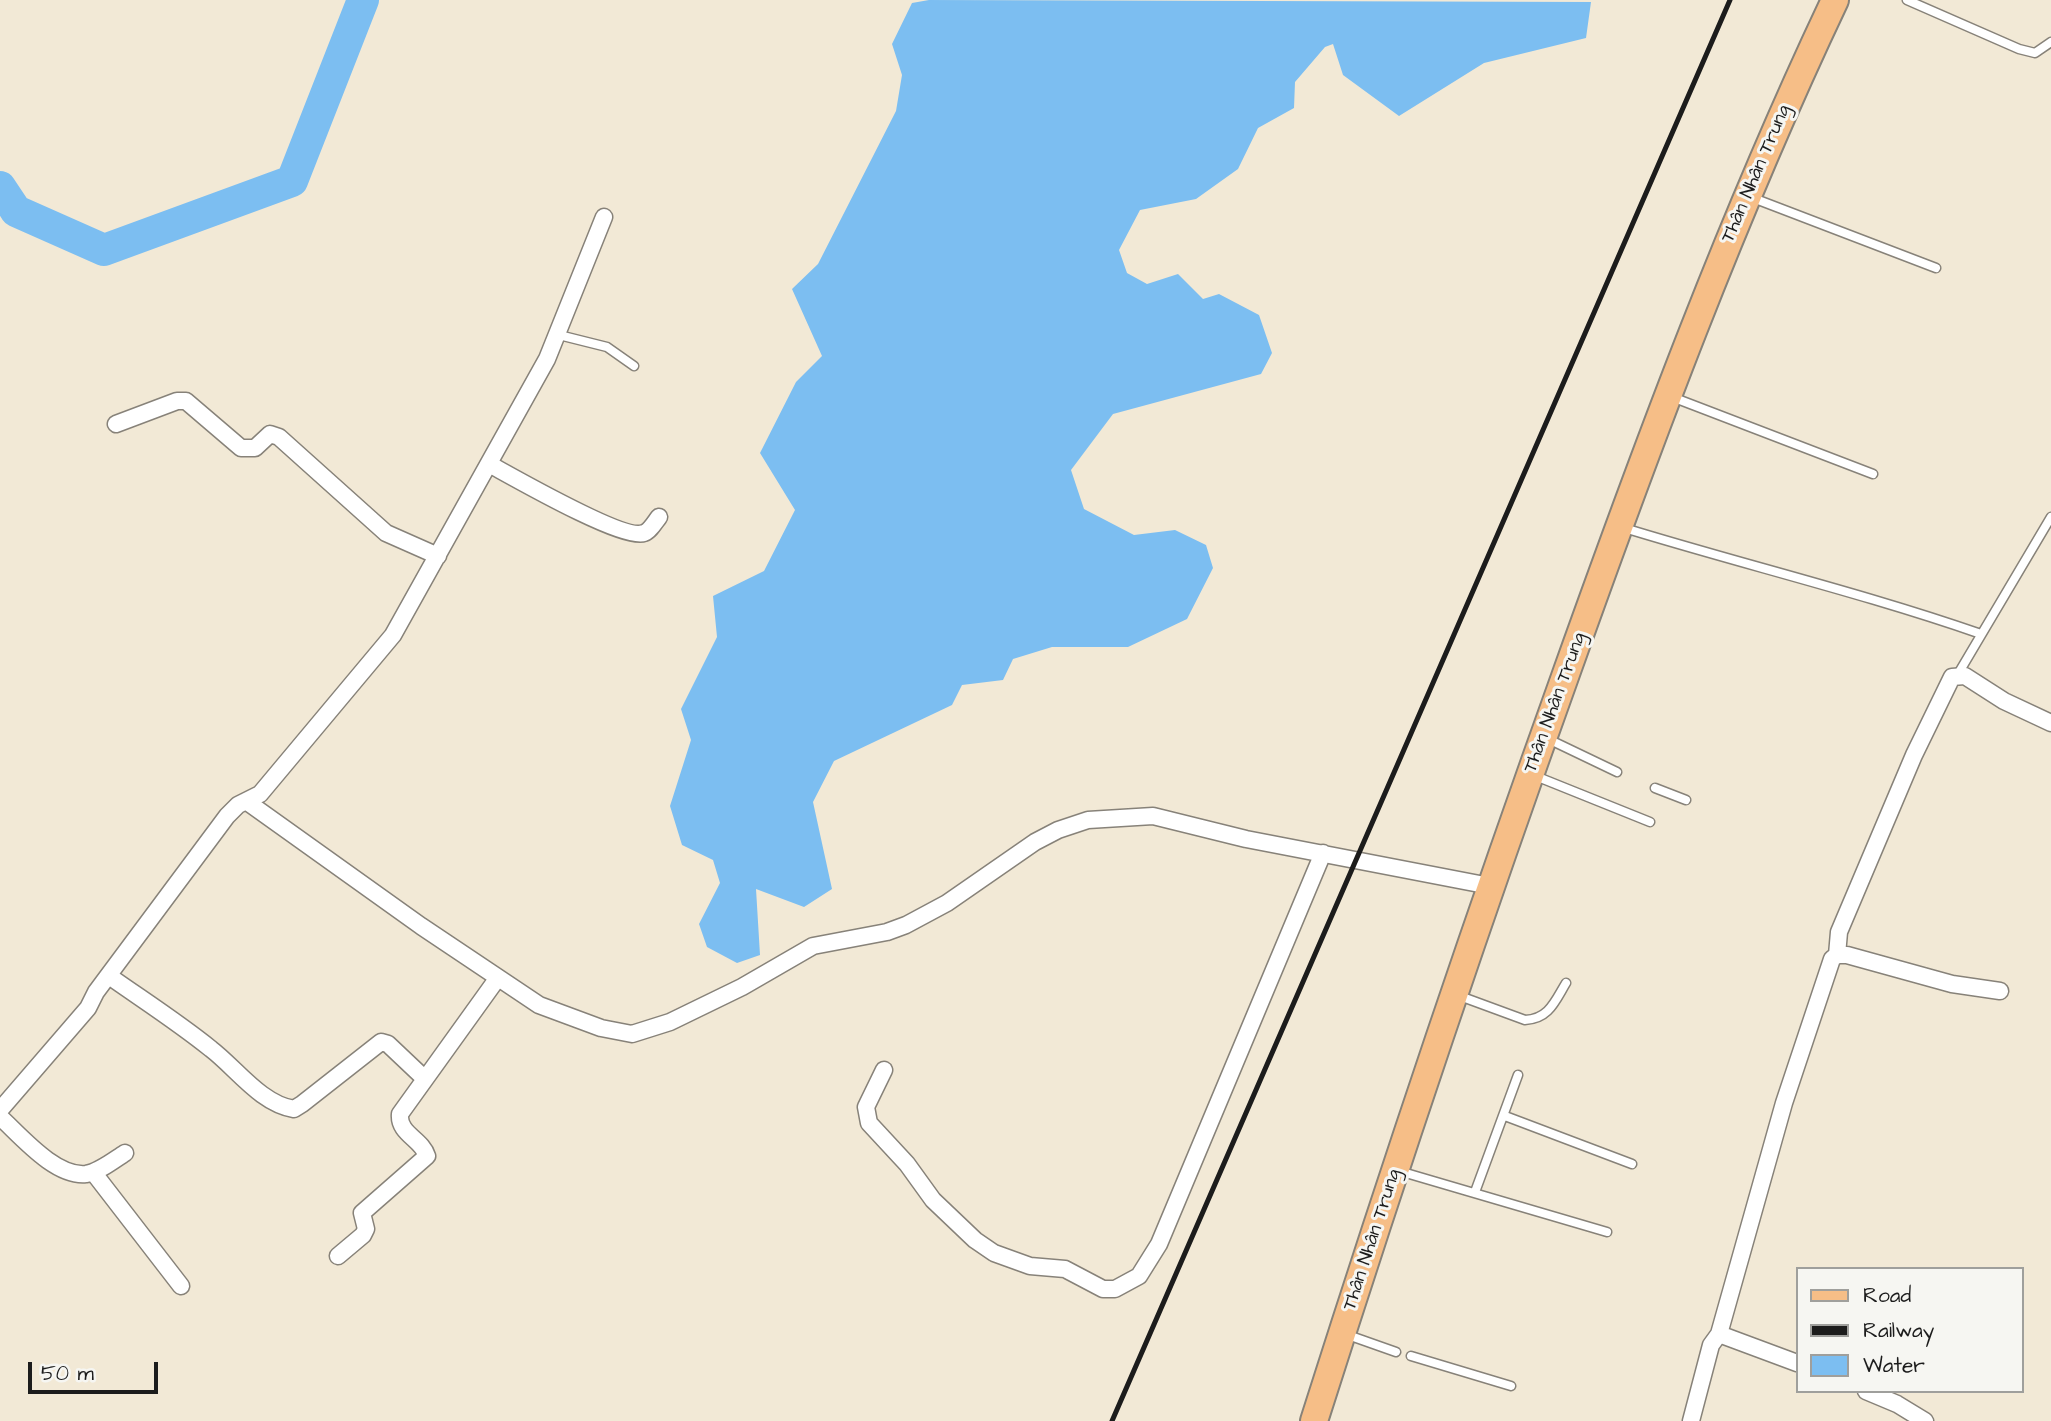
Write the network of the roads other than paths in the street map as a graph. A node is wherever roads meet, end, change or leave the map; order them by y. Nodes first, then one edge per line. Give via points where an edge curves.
1 (1835, 0) edge
2 (1907, 0) edge
3 (2051, 42) edge
4 (1747, 195) junction
5 (604, 217) dead end
6 (1936, 268) dead end
7 (559, 334) junction
8 (634, 366) dead end
9 (1669, 396) junction
10 (116, 424) dead end
11 (489, 464) junction
12 (1873, 474) dead end
13 (659, 517) dead end
14 (2051, 517) edge
15 (1619, 526) junction
16 (438, 556) junction
17 (1981, 634) junction
18 (1958, 674) junction
19 (2051, 723) edge
20 (1543, 737) junction
21 (1617, 772) dead end
22 (1531, 774) junction
23 (1655, 788) dead end
24 (1686, 800) dead end
25 (246, 801) junction
26 (1650, 822) dead end
27 (1323, 853) junction
28 (1490, 887) junction
29 (1837, 955) junction
30 (109, 976) junction
31 (497, 979) junction
32 (1566, 983) dead end
33 (2000, 990) dead end
34 (1455, 995) junction
35 (884, 1070) dead end
36 (1518, 1075) dead end
37 (425, 1079) junction
38 (0, 1110) edge
39 (1505, 1116) junction
40 (0, 1117) edge
41 (125, 1153) dead end
42 (1632, 1164) dead end
43 (1396, 1171) junction
44 (93, 1172) junction
45 (1475, 1192) junction
46 (1607, 1232) dead end
47 (338, 1256) dead end
48 (181, 1286) dead end
49 (1342, 1333) junction
50 (1719, 1334) junction
51 (1396, 1352) dead end
52 (1411, 1356) dead end
53 (1796, 1363) edge
54 (1511, 1386) dead end
55 (1871, 1393) edge
56 (1314, 1421) edge
57 (1691, 1421) edge
58 (1925, 1421) edge

1 - 4 main road, Thân Nhân Trung
2 - 3 lane via 2019,49 2035,53
4 - 6 lane
4 - 9 main road, Thân Nhân Trung
5 - 7 street
7 - 8 lane via 607,347
7 - 11 street
9 - 12 lane
9 - 15 main road, Thân Nhân Trung
10 - 16 street via 187,401 241,448 254,448 270,434 279,437 386,533
11 - 13 street via 573,509 634,534 646,533
11 - 16 street
14 - 17 lane
15 - 17 lane
15 - 20 main road, Thân Nhân Trung
16 - 25 street via 377,658 260,794
17 - 18 lane
18 - 19 street
18 - 29 street via 1952,677 1914,755 1839,932
20 - 21 lane
20 - 22 main road, Thân Nhân Trung
22 - 26 lane
22 - 28 main road, Thân Nhân Trung
23 - 24 lane
25 - 30 street via 228,816
25 - 31 street
27 - 28 street
27 - 31 street via 1153,816 1088,820 1035,842 947,903 906,925 813,946 742,987 670,1022 632,1034 567,1017
27 - 35 street via 1159,1244 1139,1276 1115,1289 1103,1289 1065,1269 1012,1262 975,1240 933,1200 869,1123 866,1107
28 - 34 main road, Thân Nhân Trung
29 - 33 street via 1952,984
29 - 50 street via 1814,1006
30 - 37 street via 213,1050 284,1108 302,1104 380,1042 388,1044
30 - 38 street via 75,1025
31 - 37 street
32 - 34 lane via 1548,1013 1535,1020
34 - 43 main road, Thân Nhân Trung
36 - 39 lane
37 - 47 street via 400,1119 402,1128 428,1156 362,1213 363,1236
39 - 42 lane
39 - 45 lane
40 - 44 street via 54,1164 83,1174
41 - 44 street
43 - 45 lane
43 - 49 main road, Thân Nhân Trung
44 - 48 street
45 - 46 lane
49 - 51 lane
49 - 56 main road, Thân Nhân Trung
50 - 53 street
50 - 57 street
52 - 54 lane
55 - 58 street

